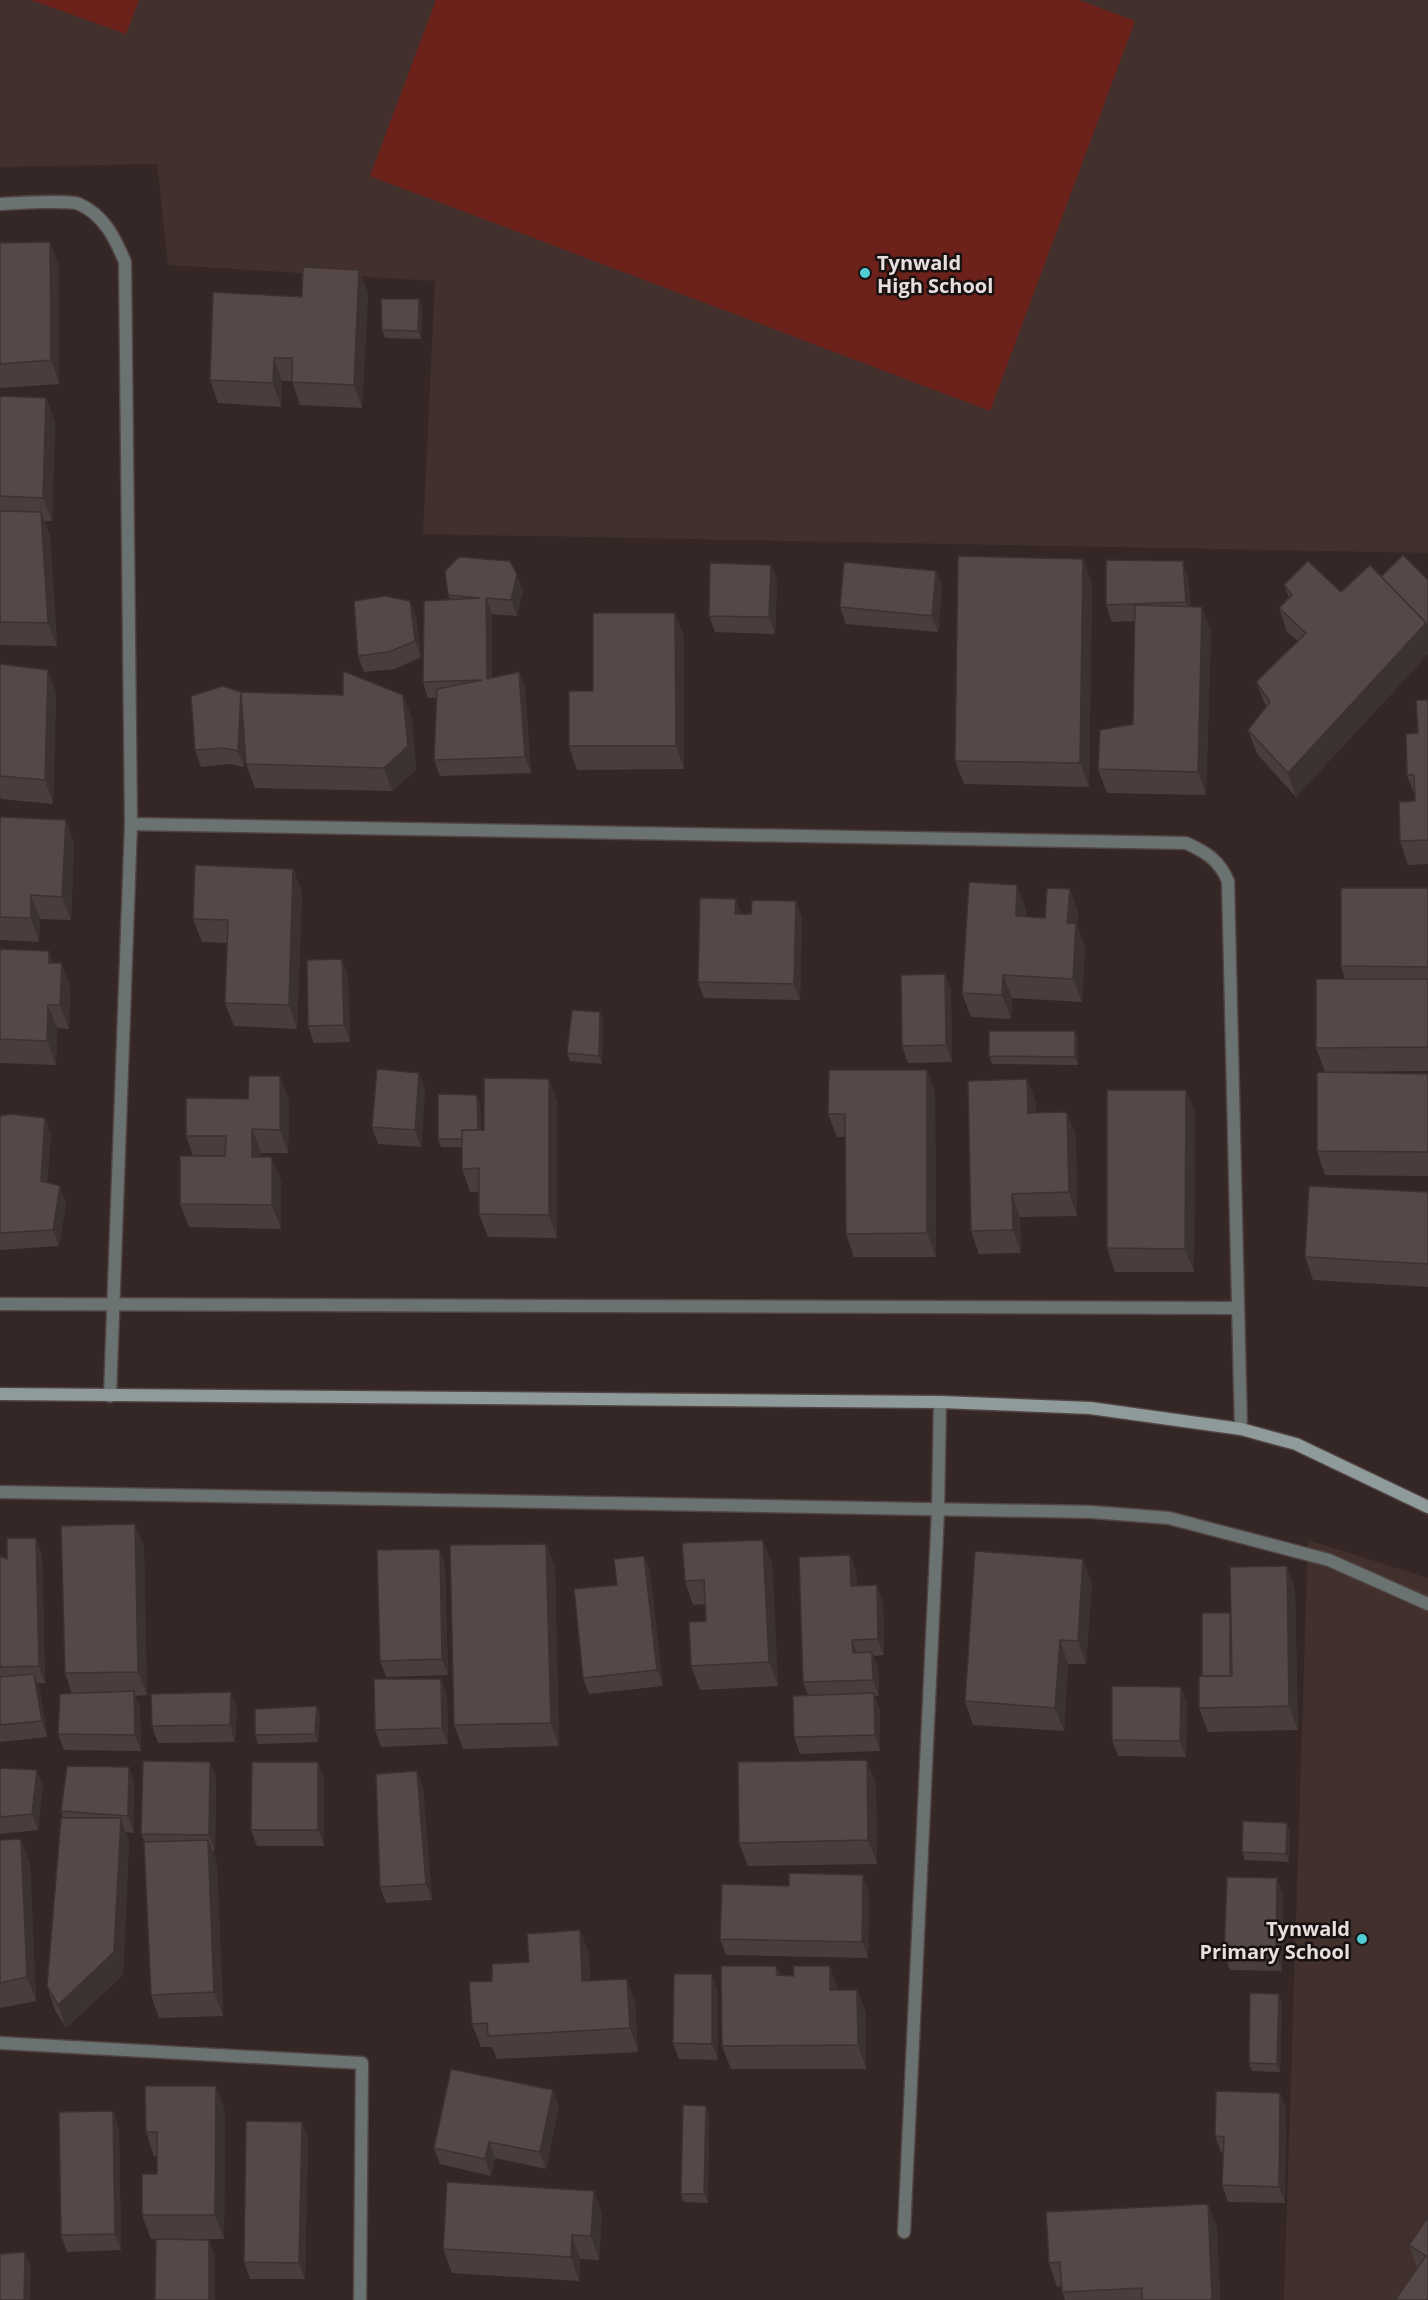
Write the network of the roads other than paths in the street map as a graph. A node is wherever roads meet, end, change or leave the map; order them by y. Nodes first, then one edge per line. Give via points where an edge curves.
1 (0, 204) edge
2 (131, 824) junction
3 (0, 1304) edge
4 (114, 1306) junction
5 (1238, 1308) junction
6 (0, 1394) edge
7 (110, 1396) junction
8 (939, 1402) junction
9 (1241, 1429) junction
10 (0, 1492) edge
11 (1428, 1507) edge
12 (938, 1510) junction
13 (1428, 1604) edge
14 (0, 2043) edge
15 (904, 2232) dead end
16 (360, 2300) edge

1 - 2 street via 78,203 109,228 124,262
2 - 4 street
2 - 5 street via 1186,843 1200,849 1213,857 1228,881
3 - 4 street
4 - 5 street
4 - 7 street
5 - 9 street
6 - 7 street
7 - 8 street
8 - 9 street via 1090,1408
8 - 12 street
9 - 11 street via 1296,1444
10 - 12 street
12 - 13 street via 1092,1512 1168,1518 1329,1560
12 - 15 street
14 - 16 street via 362,2063

